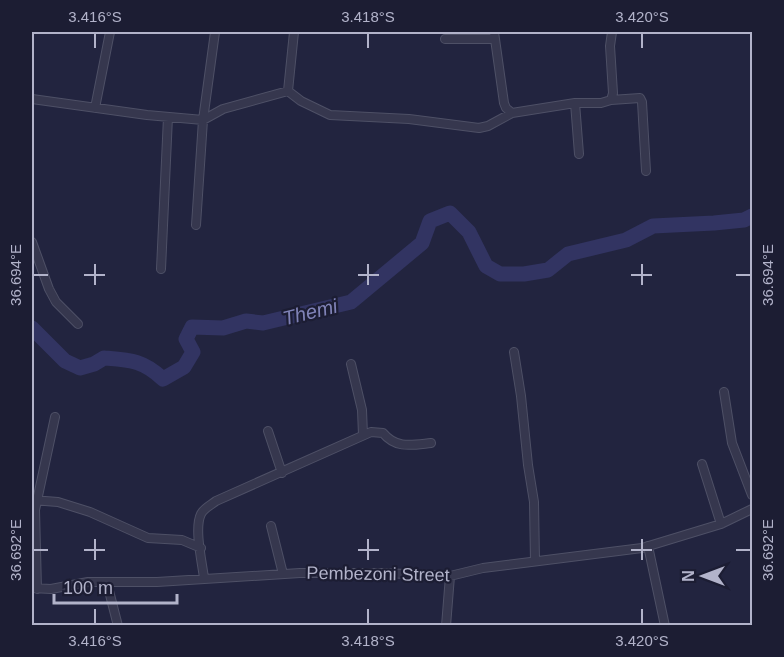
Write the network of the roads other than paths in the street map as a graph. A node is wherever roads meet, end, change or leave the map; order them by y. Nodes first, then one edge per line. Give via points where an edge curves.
1 (110, 32) edge
2 (215, 32) edge
3 (294, 32) edge
4 (612, 32) edge
5 (494, 35) edge
6 (445, 39) dead end
7 (288, 91) junction
8 (32, 99) edge
9 (611, 100) junction
10 (575, 103) junction
11 (95, 108) junction
12 (512, 113) junction
13 (168, 117) junction
14 (203, 120) junction
15 (579, 154) dead end
16 (646, 171) dead end
17 (196, 225) dead end
18 (32, 242) edge
19 (161, 269) dead end
20 (78, 324) dead end
21 (514, 352) dead end
22 (351, 364) dead end
23 (724, 392) dead end
24 (55, 417) dead end
25 (268, 431) dead end
26 (363, 435) junction
27 (432, 443) dead end
28 (702, 464) dead end
29 (282, 473) junction
30 (753, 495) edge
31 (34, 500) edge
32 (753, 509) edge
33 (721, 524) junction
34 (272, 526) dead end
35 (648, 546) junction
36 (201, 548) junction
37 (536, 561) junction
38 (283, 574) junction
39 (450, 576) junction
40 (204, 578) junction
41 (107, 584) junction
42 (34, 589) edge
43 (118, 626) edge
44 (446, 626) edge
45 (665, 626) edge

1 - 11 street
2 - 14 street
3 - 7 street
4 - 9 street
5 - 6 street
5 - 12 street via 504,103
7 - 12 street via 330,115 479,128
7 - 14 street via 223,109
8 - 11 street
9 - 10 street
9 - 16 street via 639,98 642,102
10 - 12 street
10 - 15 street
11 - 13 street
13 - 14 street
13 - 19 street
14 - 17 street
18 - 20 street via 56,302
21 - 37 street via 534,502
22 - 26 street via 362,410
23 - 30 street via 732,442
24 - 31 street
25 - 29 street
26 - 27 street via 378,431 397,445
26 - 29 street
28 - 33 street
29 - 36 street via 206,508 199,523
31 - 36 street via 58,502 90,512 148,538 182,540
31 - 42 street
32 - 33 street, Pembezoni Street
33 - 35 street, Pembezoni Street
34 - 38 street
35 - 37 street, Pembezoni Street
35 - 45 street
36 - 40 street
37 - 39 street, Pembezoni Street
38 - 39 street, Pembezoni Street
38 - 40 street, Pembezoni Street
39 - 44 street
40 - 41 street, Pembezoni Street
41 - 42 street, Pembezoni Street via 88,582
41 - 43 street

